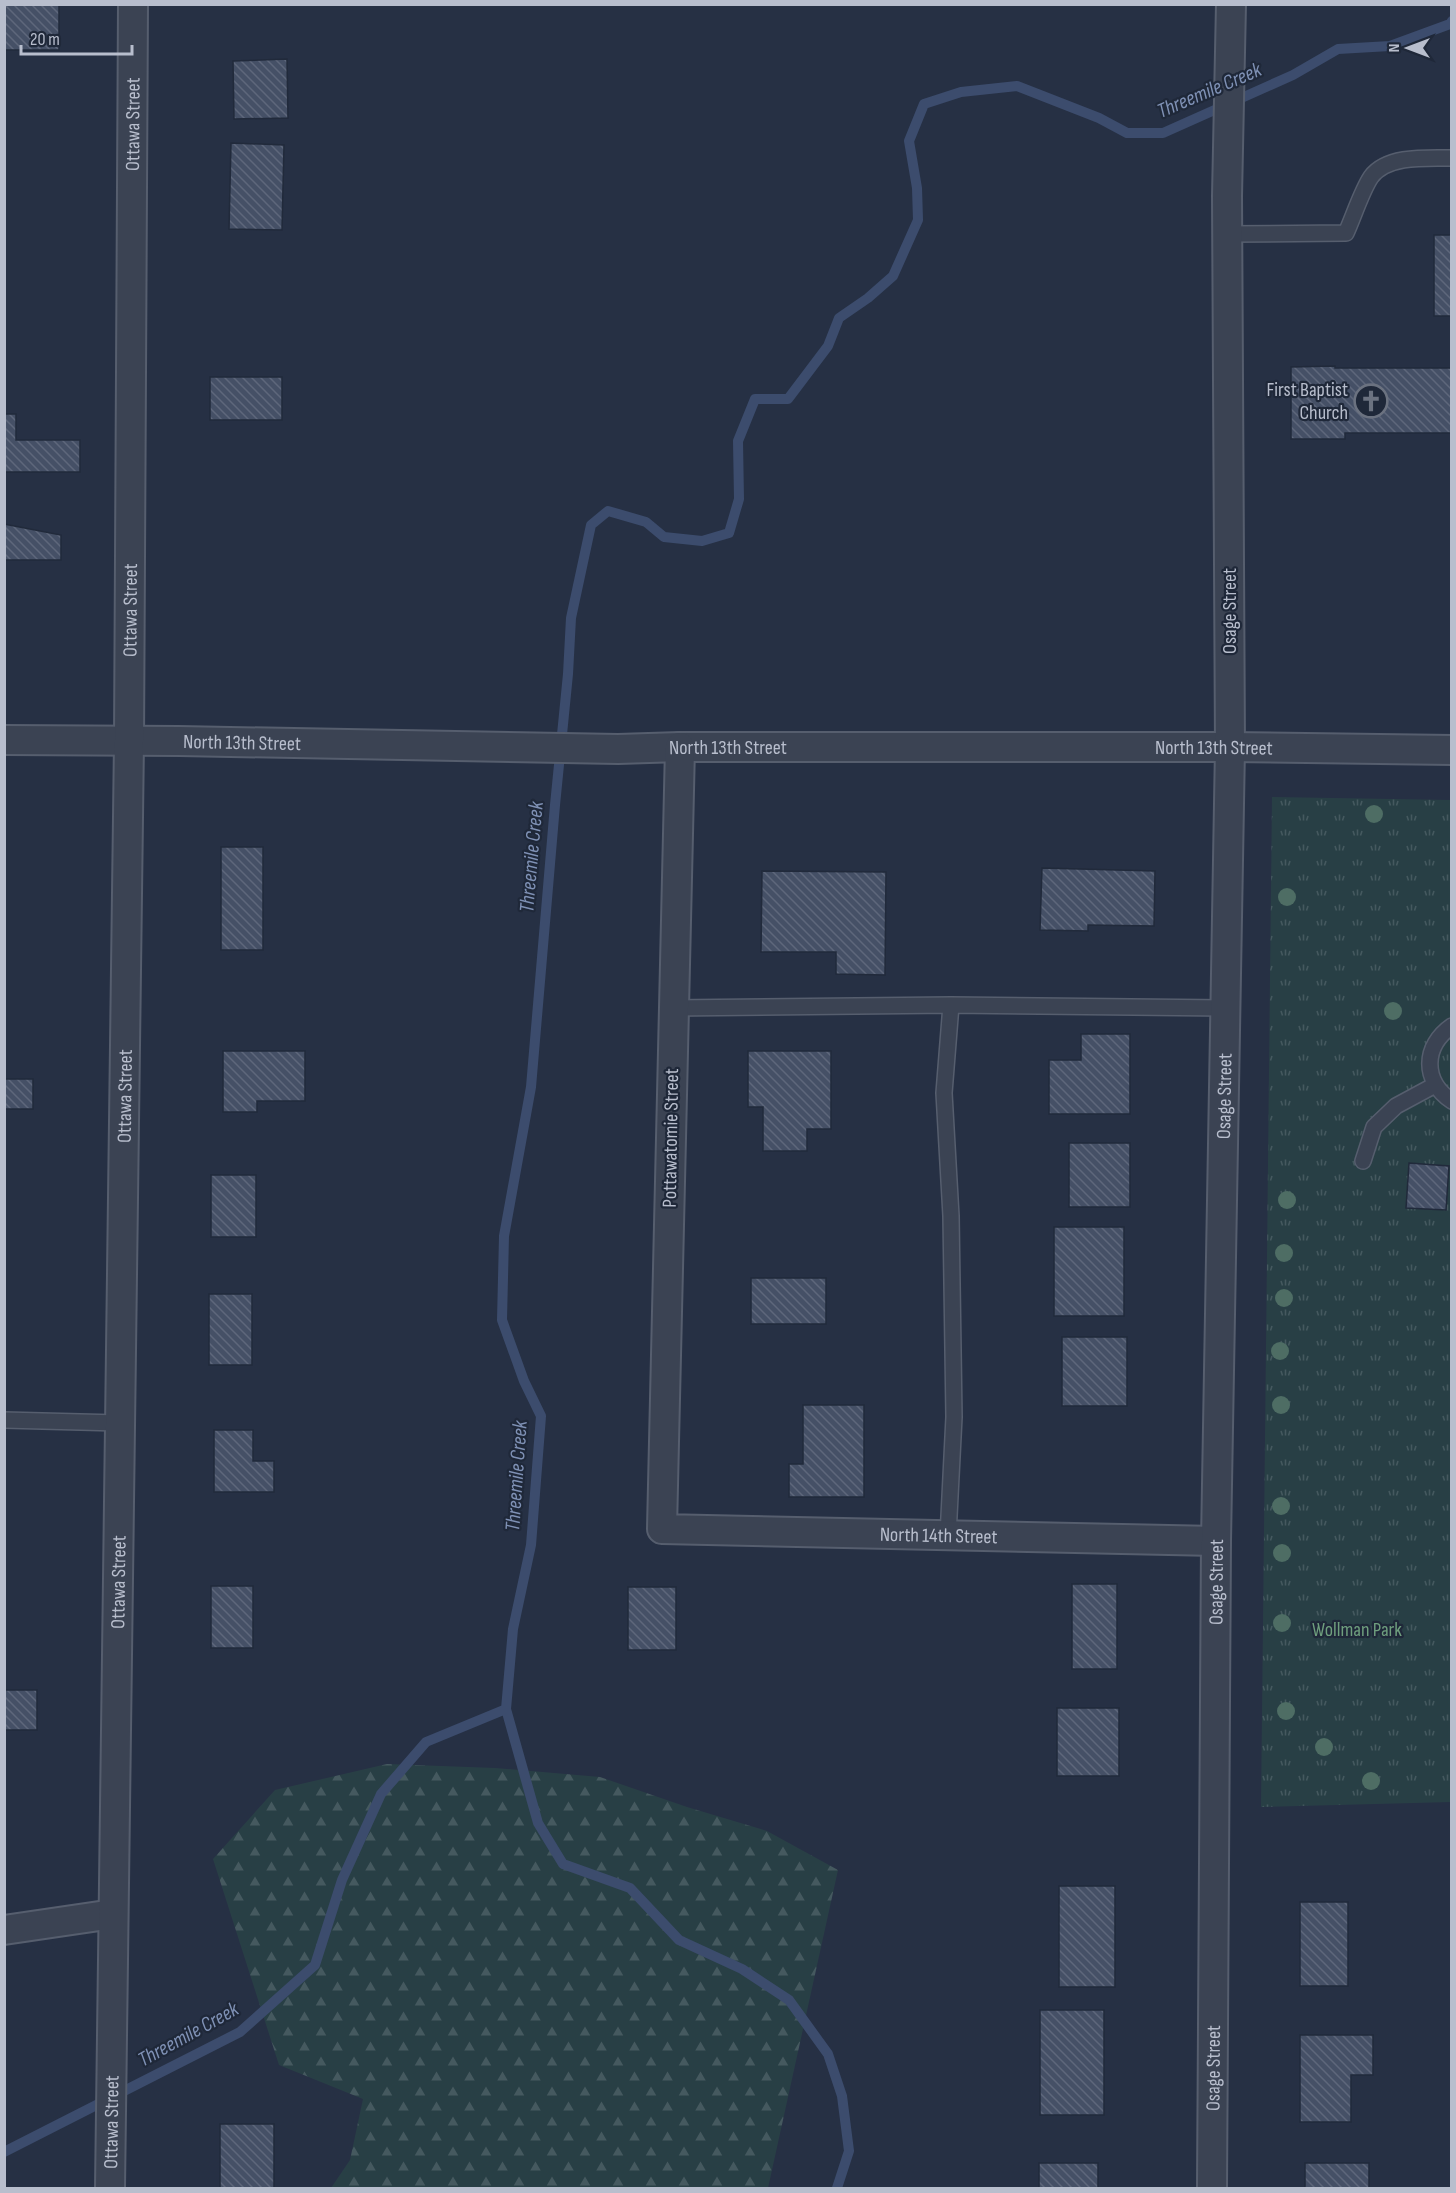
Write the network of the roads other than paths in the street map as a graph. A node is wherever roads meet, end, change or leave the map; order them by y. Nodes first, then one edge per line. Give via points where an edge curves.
1 (133, 4) edge
2 (1231, 8) edge
3 (1452, 158) edge
4 (1228, 234) junction
5 (4, 740) edge
6 (129, 741) junction
7 (680, 747) junction
8 (1230, 747) junction
9 (1452, 750) edge
10 (951, 1005) junction
11 (673, 1008) junction
12 (1225, 1008) junction
13 (1452, 1026) edge
14 (1435, 1085) junction
15 (1452, 1101) edge
16 (1363, 1161) dead end
17 (4, 1420) edge
18 (119, 1423) junction
19 (662, 1529) joint
20 (948, 1536) junction
21 (1216, 1541) junction
22 (113, 1914) junction
23 (4, 1930) edge
24 (110, 2188) edge
25 (1212, 2188) edge

1 - 6 street, Ottawa Street
2 - 4 street, Osage Street
3 - 4 lane via 1392,162 1372,176 1346,233
4 - 8 street, Osage Street
5 - 6 street, North 13th Street
6 - 7 street, North 13th Street via 484,748
6 - 18 street, Ottawa Street
7 - 8 street, North 13th Street
7 - 11 street, Pottawatomie Street
8 - 9 street, North 13th Street
8 - 12 street, Osage Street
10 - 11 lane
10 - 12 lane
10 - 20 lane via 944,1093 951,1216 954,1417
11 - 19 street, Pottawatomie Street
12 - 21 street, Osage Street
13 - 14 lane via 1434,1043 1430,1071
14 - 15 lane
14 - 16 lane via 1396,1106 1374,1127
17 - 18 lane
18 - 22 street, Ottawa Street
19 - 20 street, North 14th Street
20 - 21 street, North 14th Street
21 - 25 street, Osage Street
22 - 23 street
22 - 24 street, Ottawa Street

